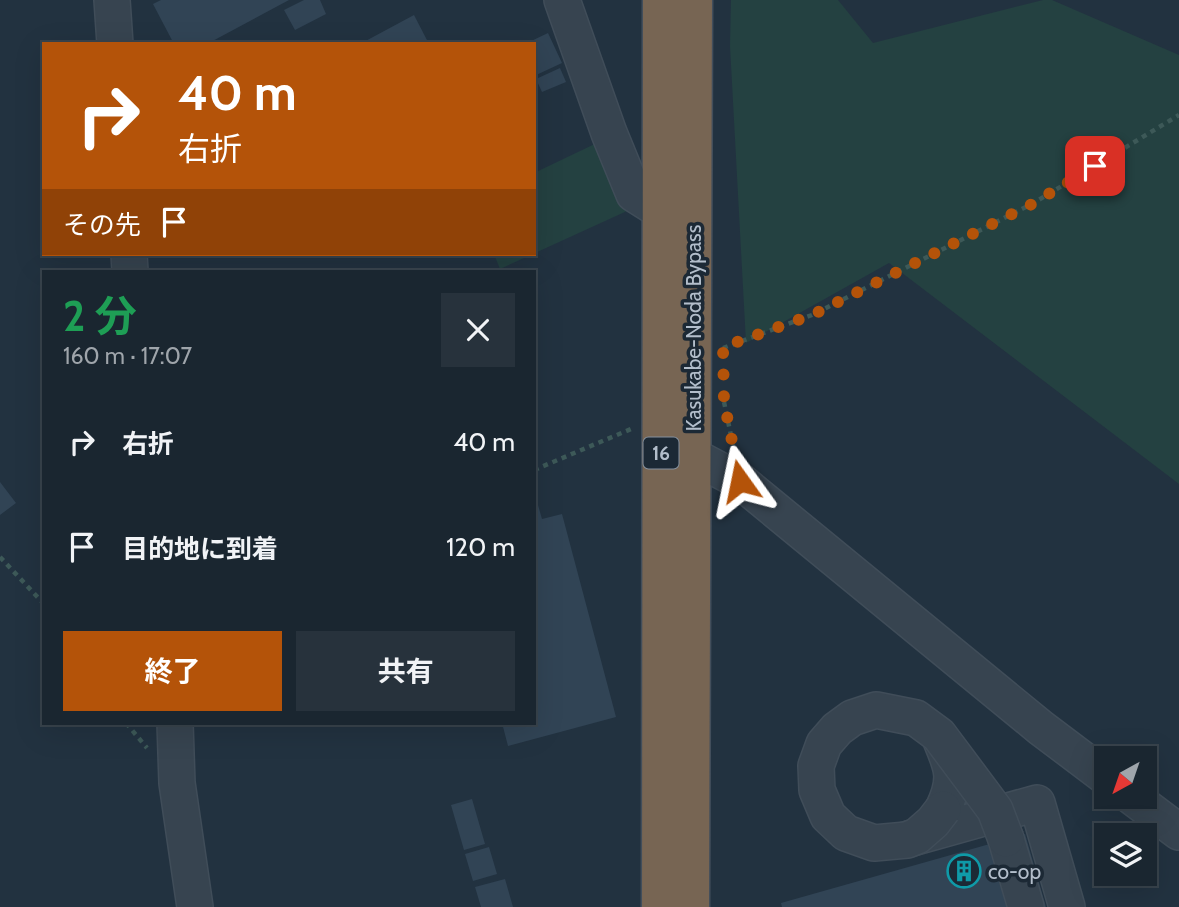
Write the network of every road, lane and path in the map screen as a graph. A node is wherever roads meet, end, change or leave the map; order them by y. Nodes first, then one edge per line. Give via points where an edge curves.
1 (112, 0) edge
2 (562, 0) edge
3 (662, 0) edge
4 (693, 0) edge
5 (115, 42) edge
6 (1179, 115) edge
7 (661, 211) junction
8 (723, 360) dead end
9 (724, 401) dead end
10 (661, 416) junction
11 (693, 456) junction
12 (536, 469) edge
13 (740, 481) junction
14 (0, 557) edge
15 (42, 602) edge
16 (175, 725) edge
17 (939, 735) junction
18 (1094, 768) edge
19 (691, 791) junction
20 (1148, 809) edge
21 (993, 830) junction
22 (1179, 832) edge
23 (907, 840) junction
24 (195, 907) edge
25 (661, 907) edge
26 (690, 907) edge
27 (708, 907) edge
28 (1026, 907) edge
29 (1067, 907) edge

1 - 5 street
2 - 7 street via 634,194
3 - 7 highway, Kasukabe-Noda Bypass / 16
4 - 11 highway, Kasukabe-Noda Bypass / 16
6 - 8 path via 1032,204 812,315 723,347
7 - 10 highway, Kasukabe-Noda Bypass / 16
9 - 13 path
10 - 12 path
10 - 25 highway, Kasukabe-Noda Bypass / 16
11 - 13 street
11 - 19 highway, Kasukabe-Noda Bypass / 16
13 - 18 street
14 - 15 path
16 - 24 street via 177,783
17 - 21 street, bridge via 995,810
17 - 23 street, bridge via 952,765 952,785 933,822
17 - 23 street, bridge via 916,718 876,710 837,729 824,744 816,766 817,790 828,816 846,833 874,842
19 - 26 highway, Kasukabe-Noda Bypass / 16
19 - 27 highway
20 - 22 street
21 - 23 street, bridge
21 - 28 street
21 - 29 street via 1037,803

